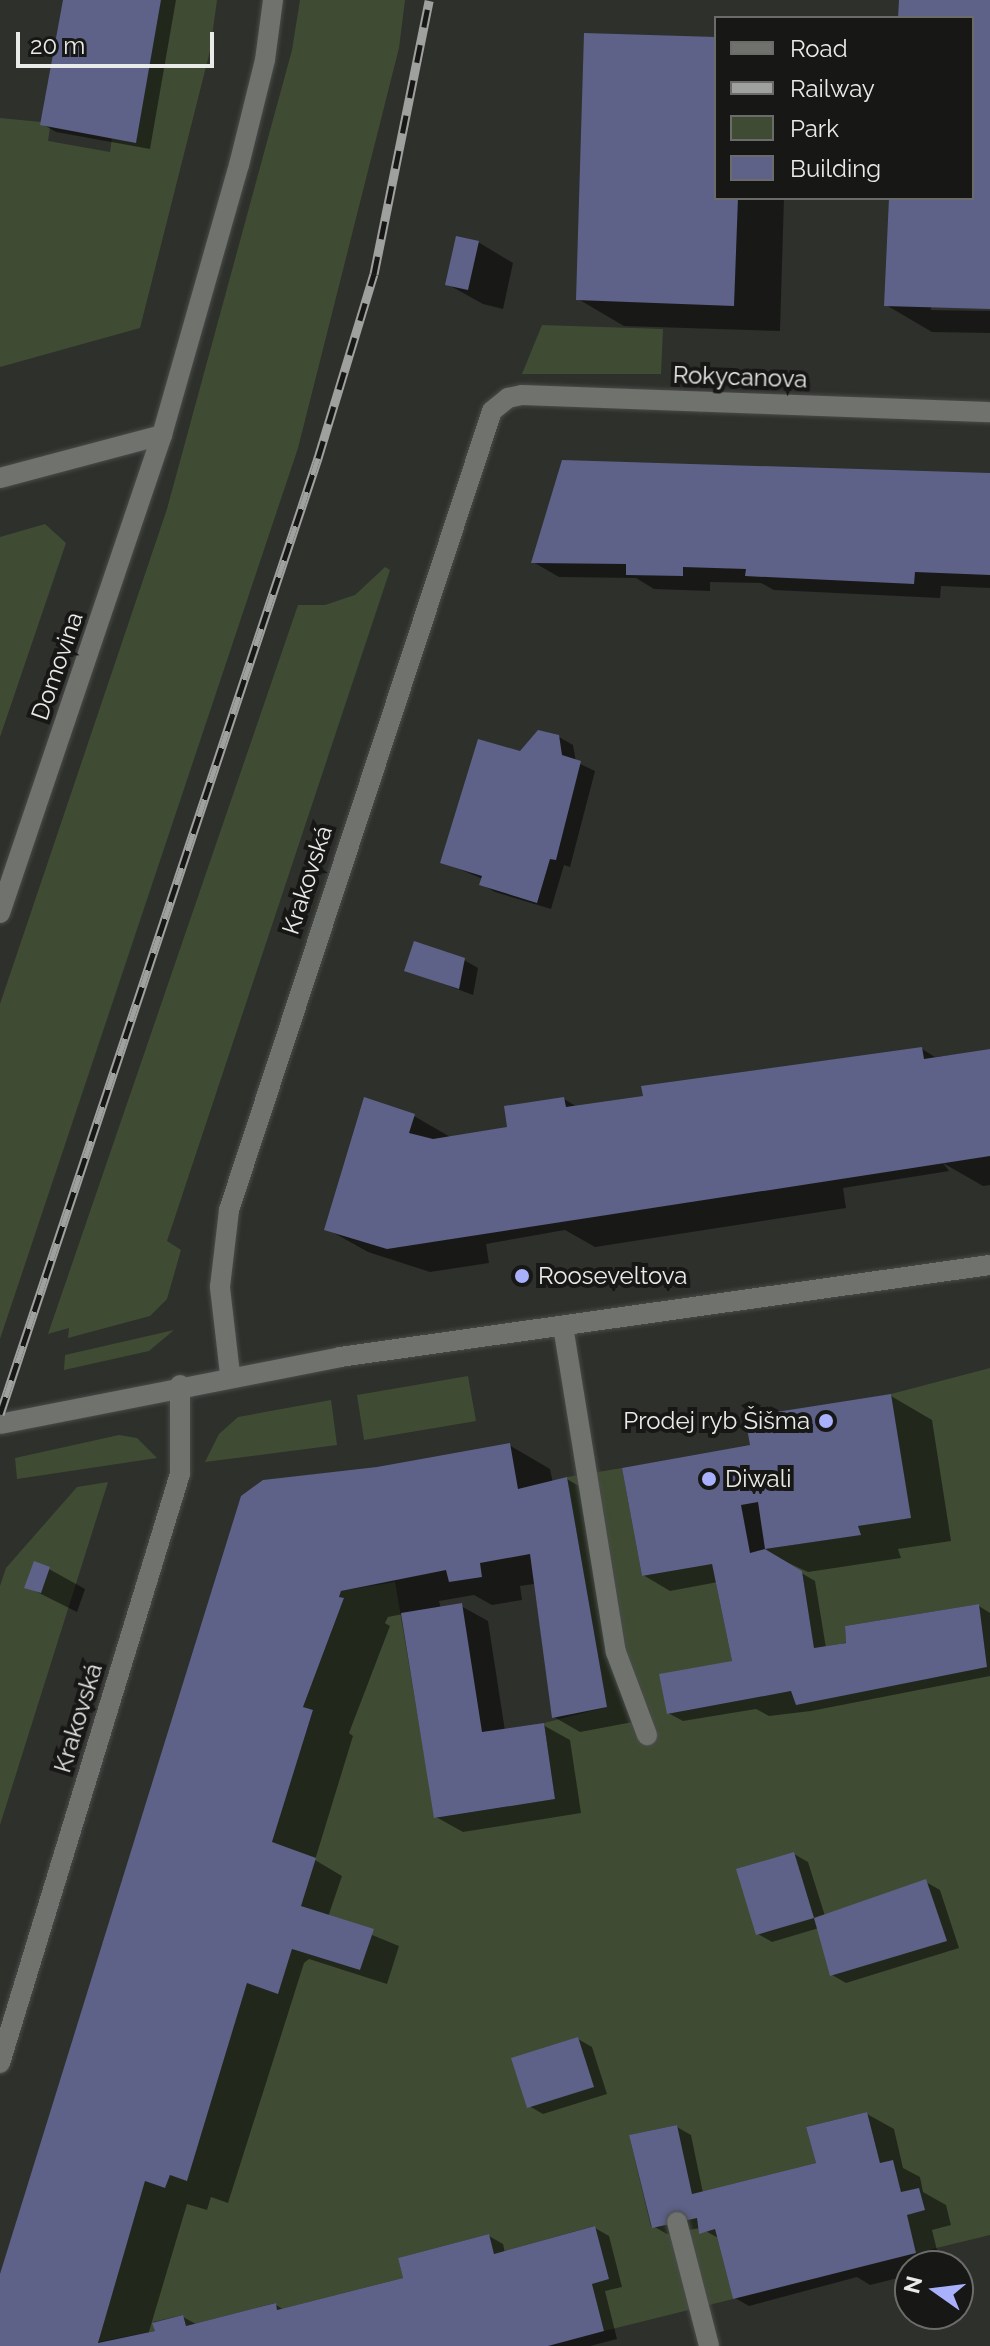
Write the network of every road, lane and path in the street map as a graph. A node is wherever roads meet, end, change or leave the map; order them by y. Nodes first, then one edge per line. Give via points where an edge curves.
1 (273, 0) edge
2 (492, 411) joint
3 (990, 412) edge
4 (162, 435) junction
5 (0, 478) edge
6 (0, 913) edge
7 (990, 1265) edge
8 (563, 1326) junction
9 (230, 1374) junction
10 (180, 1385) junction
11 (0, 1424) edge
12 (647, 1735) dead end
13 (0, 2063) edge
14 (677, 2222) dead end
15 (709, 2346) edge

1 - 4 street, Domovina via 265,60 239,165
2 - 3 street, Rokycanova via 522,395
2 - 9 street, Krakovská via 229,1210 220,1287
4 - 5 street
4 - 6 street, Domovina
7 - 8 street
8 - 9 street
8 - 12 street via 616,1652
9 - 10 street
10 - 11 street
10 - 13 street, Krakovská via 180,1474
14 - 15 street

